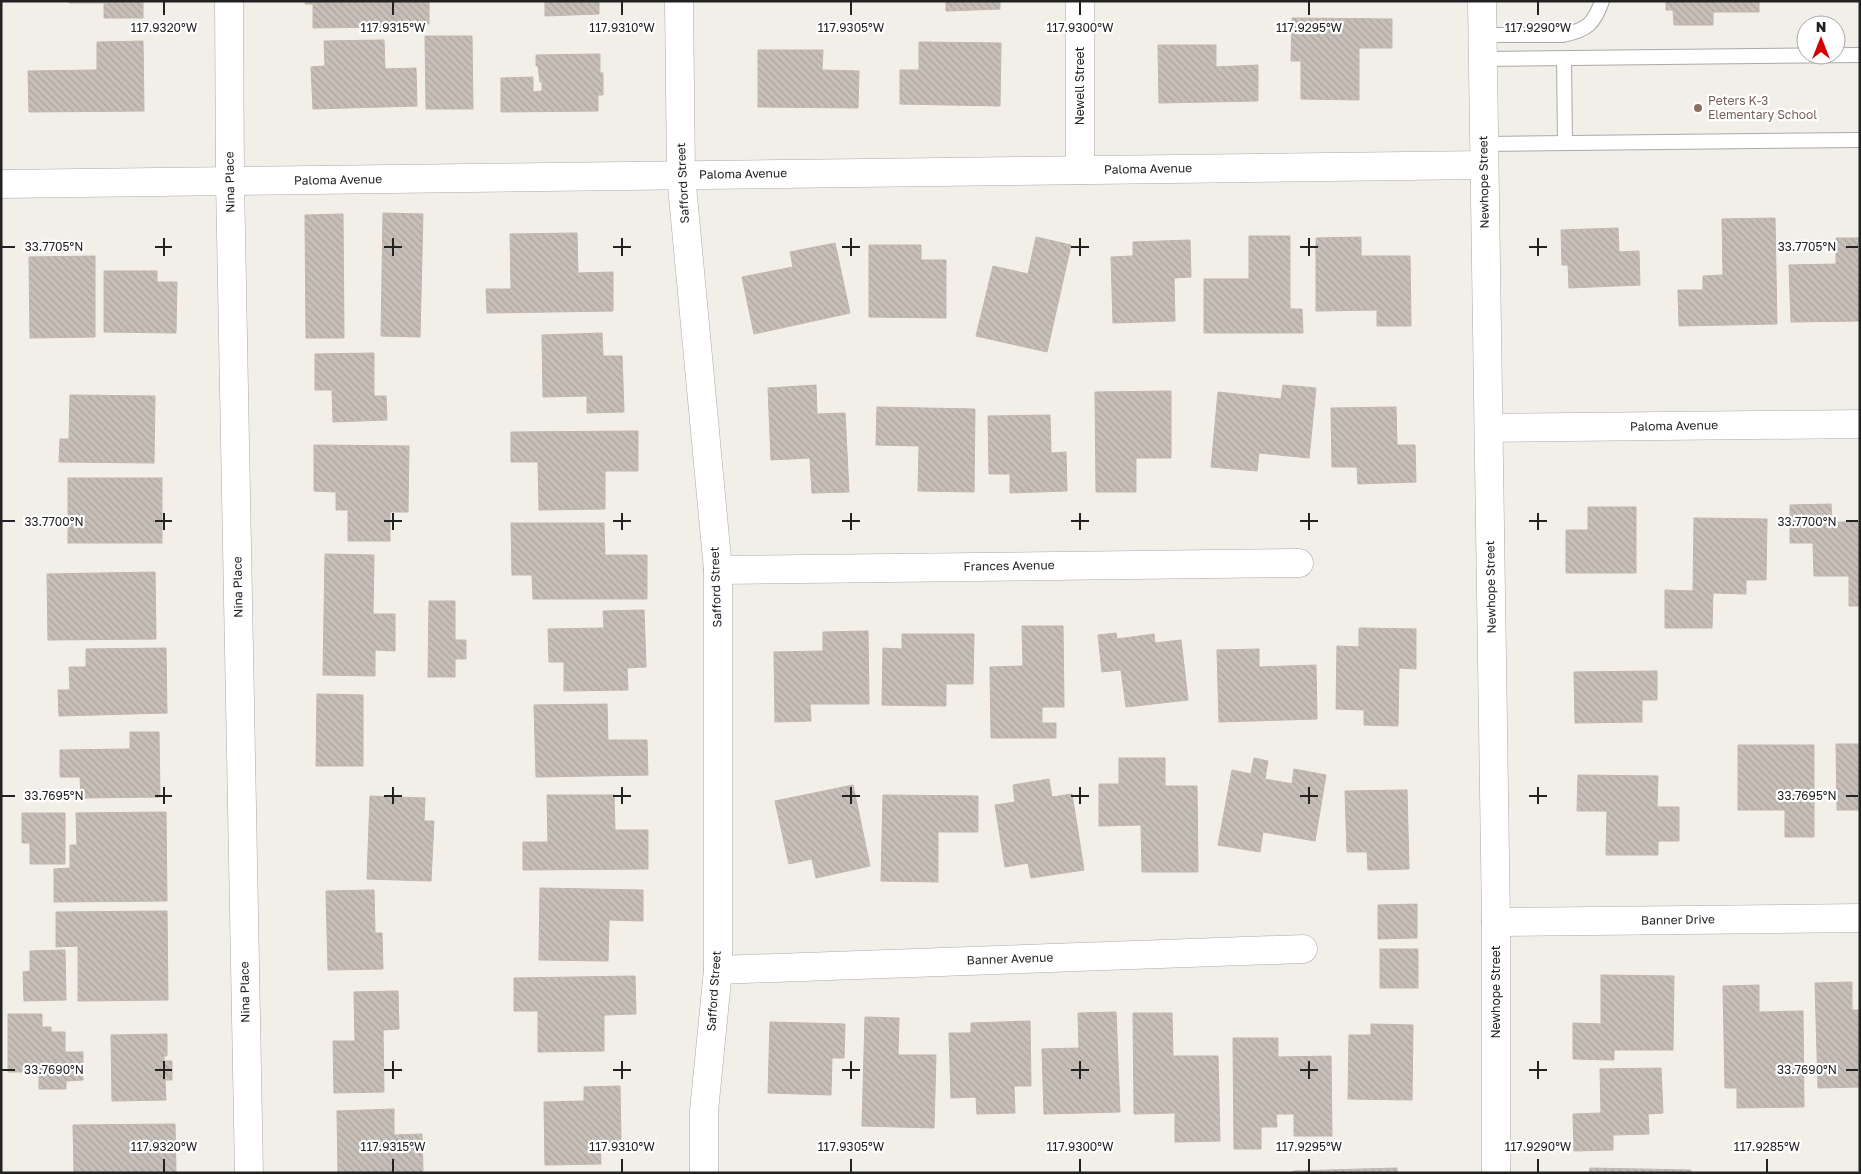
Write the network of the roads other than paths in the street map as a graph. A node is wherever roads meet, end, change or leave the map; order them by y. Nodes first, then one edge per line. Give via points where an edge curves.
1 (229, 1) edge
2 (679, 1) edge
3 (1080, 1) edge
4 (1482, 1) edge
5 (1602, 1) edge
6 (1482, 47) junction
7 (1860, 55) edge
8 (1564, 59) junction
9 (1860, 140) edge
10 (1565, 143) junction
11 (1484, 155) junction
12 (1080, 170) junction
13 (680, 175) junction
14 (230, 181) junction
15 (1, 184) edge
16 (1860, 424) edge
17 (1489, 428) junction
18 (1300, 563) dead end
19 (718, 570) junction
20 (1860, 918) edge
21 (1496, 922) junction
22 (1303, 949) dead end
23 (718, 970) junction
24 (249, 1173) edge
25 (704, 1173) edge
26 (1496, 1173) edge

1 - 14 street, Nina Place
2 - 13 street, Safford Street
3 - 12 street, Newell Street
4 - 6 street, Newhope Street
5 - 6 lane via 1589,26 1576,33
6 - 8 lane
6 - 11 street, Newhope Street
7 - 8 lane
8 - 10 lane
9 - 10 lane
10 - 11 lane
11 - 12 street, Paloma Avenue
11 - 17 street, Newhope Street
12 - 13 street, Paloma Avenue
13 - 14 street, Paloma Avenue
13 - 19 street, Safford Street
14 - 15 street, Paloma Avenue
14 - 24 street, Nina Place
16 - 17 street, Paloma Avenue
17 - 21 street, Newhope Street
18 - 19 street, Frances Avenue
19 - 23 street, Safford Street
20 - 21 street, Banner Drive
21 - 26 street, Newhope Street
22 - 23 street, Banner Avenue
23 - 25 street, Safford Street via 704,1111

